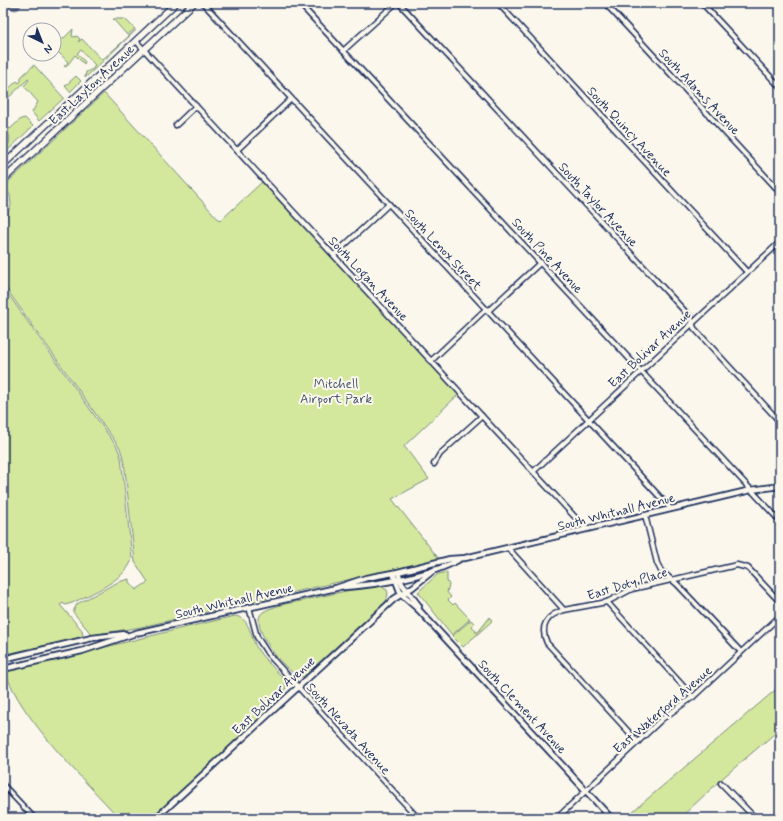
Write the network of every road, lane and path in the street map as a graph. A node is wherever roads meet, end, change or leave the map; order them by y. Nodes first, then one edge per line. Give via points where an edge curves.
1 (176, 3) edge
2 (194, 3) edge
3 (202, 3) edge
4 (299, 3) edge
5 (396, 3) edge
6 (399, 3) edge
7 (498, 3) edge
8 (605, 3) edge
9 (702, 3) edge
10 (136, 41) junction
11 (144, 50) junction
12 (343, 51) junction
13 (780, 87) edge
14 (291, 100) junction
15 (196, 106) junction
16 (176, 125) dead end
17 (237, 150) junction
18 (3, 165) edge
19 (3, 180) edge
20 (780, 192) edge
21 (389, 204) junction
22 (780, 242) edge
23 (334, 255) junction
24 (541, 262) junction
25 (747, 272) junction
26 (487, 310) junction
27 (692, 323) junction
28 (432, 360) junction
29 (641, 371) junction
30 (482, 416) junction
31 (589, 420) junction
32 (780, 422) edge
33 (434, 464) dead end
34 (534, 471) junction
35 (780, 486) edge
36 (751, 490) junction
37 (671, 509) junction
38 (645, 515) junction
39 (780, 521) edge
40 (586, 529) junction
41 (508, 548) junction
42 (458, 560) junction
43 (434, 570) junction
44 (398, 572) junction
45 (393, 573) junction
46 (400, 578) junction
47 (395, 580) junction
48 (672, 580) junction
49 (336, 588) junction
50 (406, 590) junction
51 (401, 594) junction
52 (606, 602) junction
53 (780, 602) edge
54 (250, 607) junction
55 (418, 609) junction
56 (564, 610) junction
57 (780, 616) edge
58 (136, 633) junction
59 (741, 652) junction
60 (3, 660) edge
61 (4, 668) edge
62 (298, 687) junction
63 (692, 697) junction
64 (638, 742) junction
65 (721, 783) dead end
66 (3, 785) edge
67 (586, 791) junction
68 (34, 818) edge
69 (156, 818) edge
70 (418, 818) edge
71 (557, 818) edge
72 (611, 818) edge
73 (754, 818) edge

1 - 10 main road, East Layton Avenue
2 - 11 main road, East Layton Avenue
3 - 14 street, South Lenox Street
4 - 12 street, South Pine Avenue
5 - 12 street
6 - 27 street, South Taylor Avenue via 686,312
7 - 25 street, South Quincy Avenue
8 - 20 street, South Adams Avenue
9 - 13 street
10 - 11 street, South Logan Avenue
10 - 18 main road, East Layton Avenue
11 - 15 street, South Logan Avenue
11 - 19 main road, East Layton Avenue
12 - 24 street, South Pine Avenue
14 - 17 street
14 - 21 street, South Lenox Street
15 - 16 street
15 - 17 street, South Logan Avenue
17 - 23 street, South Logan Avenue
21 - 23 street
21 - 26 street, South Lenox Street
22 - 25 street, East Bolivar Avenue
23 - 28 street, South Logan Avenue
24 - 26 street
24 - 29 street, South Pine Avenue
25 - 27 street, East Bolivar Avenue
26 - 28 street
26 - 31 street, South Lenox Street
27 - 29 street, East Bolivar Avenue
27 - 32 street, South Taylor Avenue
28 - 30 street, South Logan Avenue
29 - 31 street, East Bolivar Avenue
29 - 36 street, South Pine Avenue
30 - 33 street via 440,454
30 - 34 street, South Logan Avenue
31 - 34 street, East Bolivar Avenue
31 - 37 street, South Lenox Street
34 - 40 street, South Logan Avenue
35 - 36 street, South Whitnall Avenue
36 - 37 street, South Whitnall Avenue
36 - 39 street, South Pine Avenue
37 - 38 street, South Whitnall Avenue
38 - 40 street, South Whitnall Avenue
38 - 48 street via 657,563 665,576
40 - 41 street, South Whitnall Avenue
41 - 42 street, South Whitnall Avenue
41 - 56 street
42 - 43 street, South Whitnall Avenue
42 - 44 street, South Whitnall Avenue via 450,559
43 - 46 street, South Whitnall Avenue
43 - 50 street, East Bolivar Avenue
44 - 45 street, South Whitnall Avenue
44 - 46 street, South Clement Avenue
45 - 47 street, South Clement Avenue
45 - 49 street, South Whitnall Avenue via 366,578
46 - 47 street, South Whitnall Avenue
46 - 50 street, South Clement Avenue
47 - 49 street, South Whitnall Avenue
47 - 51 street, South Clement Avenue
48 - 52 street, East Doty Place via 632,589
48 - 53 street, East Doty Place via 743,565
48 - 59 street
49 - 54 street, South Whitnall Avenue
50 - 51 street, East Bolivar Avenue
50 - 55 street, South Clement Avenue via 419,606
51 - 55 street, South Clement Avenue
51 - 62 street, East Bolivar Avenue
52 - 56 street, East Doty Place
52 - 63 street
54 - 58 street, South Whitnall Avenue
54 - 62 street, South Nevada Avenue via 261,645
55 - 67 street, South Clement Avenue
56 - 64 street via 551,615 545,624 547,643
57 - 59 street, East Waterford Avenue
58 - 60 street, South Whitnall Avenue via 92,638
58 - 61 street, South Whitnall Avenue via 82,651
59 - 63 street, East Waterford Avenue
60 - 61 street
62 - 69 street, East Bolivar Avenue
62 - 70 street, South Nevada Avenue
63 - 64 street, East Waterford Avenue via 668,714
64 - 67 street, East Waterford Avenue
65 - 73 street
66 - 68 street
67 - 71 street, East Waterford Avenue
67 - 72 street, South Clement Avenue

